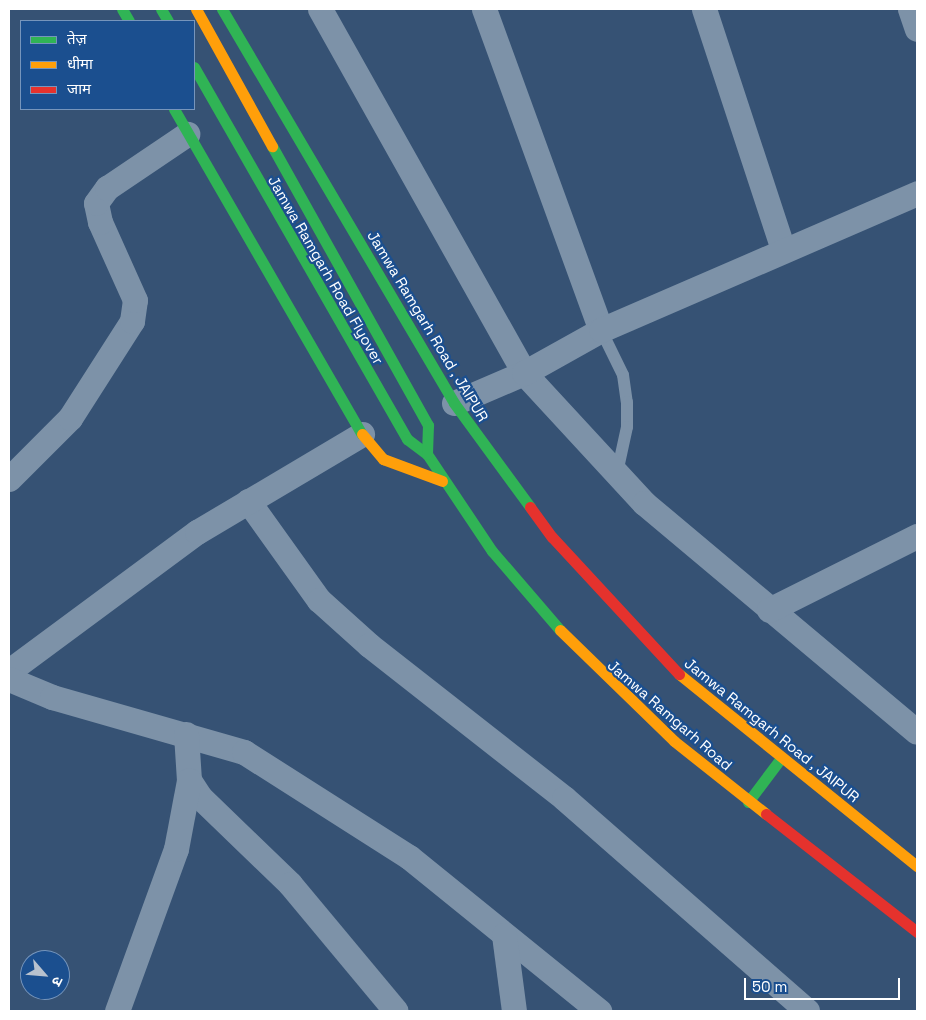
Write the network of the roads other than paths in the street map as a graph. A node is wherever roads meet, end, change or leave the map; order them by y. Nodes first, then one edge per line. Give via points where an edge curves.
1 (161, 9) edge
2 (196, 9) edge
3 (222, 9) edge
4 (320, 9) edge
5 (484, 9) edge
6 (704, 9) edge
7 (910, 9) edge
8 (167, 20) edge
9 (917, 29) edge
10 (195, 69) edge
11 (175, 110) edge
12 (187, 134) junction
13 (917, 193) edge
14 (783, 249) junction
15 (600, 330) junction
16 (524, 373) junction
17 (454, 403) junction
18 (362, 434) junction
19 (427, 454) junction
20 (617, 474) junction
21 (9, 479) edge
22 (442, 481) junction
23 (248, 501) junction
24 (917, 536) edge
25 (769, 610) junction
26 (9, 671) edge
27 (9, 679) edge
28 (917, 732) edge
29 (186, 734) junction
30 (780, 758) junction
31 (189, 780) junction
32 (748, 802) junction
33 (917, 866) edge
34 (917, 932) edge
35 (504, 935) junction
36 (117, 1011) edge
37 (396, 1011) edge
38 (514, 1011) edge
39 (599, 1011) edge
40 (807, 1011) edge

1 - 8 main road
2 - 19 main road via 428,426
3 - 17 main road, Jamwa Ramgarh Road , JAIPUR
4 - 16 street
5 - 15 street
6 - 14 street
7 - 9 street
10 - 19 main road, Jamwa Ramgarh Road Flyover via 362,365 407,439
11 - 12 main road
12 - 18 main road
12 - 21 street via 107,188 96,203 100,222 135,300 132,321 70,418
13 - 14 street
14 - 15 street
15 - 16 street
15 - 20 lane via 622,375 627,402 627,427
16 - 17 street
16 - 20 street
17 - 30 main road, Jamwa Ramgarh Road , JAIPUR via 552,538 639,635 707,700
18 - 22 main road via 383,459
18 - 23 street
19 - 22 main road, Jamwa Ramgarh Road Flyover
20 - 25 street via 644,503
22 - 32 main road, Jamwa Ramgarh Road via 492,551 595,668
23 - 26 street via 197,532
23 - 40 street via 319,600 369,644 564,798
24 - 25 street
25 - 28 street
27 - 29 street via 52,697
29 - 31 street
29 - 35 street via 244,752 326,801 409,857
30 - 32 main road
30 - 33 main road, Jamwa Ramgarh Road , JAIPUR
31 - 36 street via 176,849
31 - 37 street via 302,897
32 - 34 main road, Jamwa Ramgarh Road
35 - 38 street
35 - 39 street

